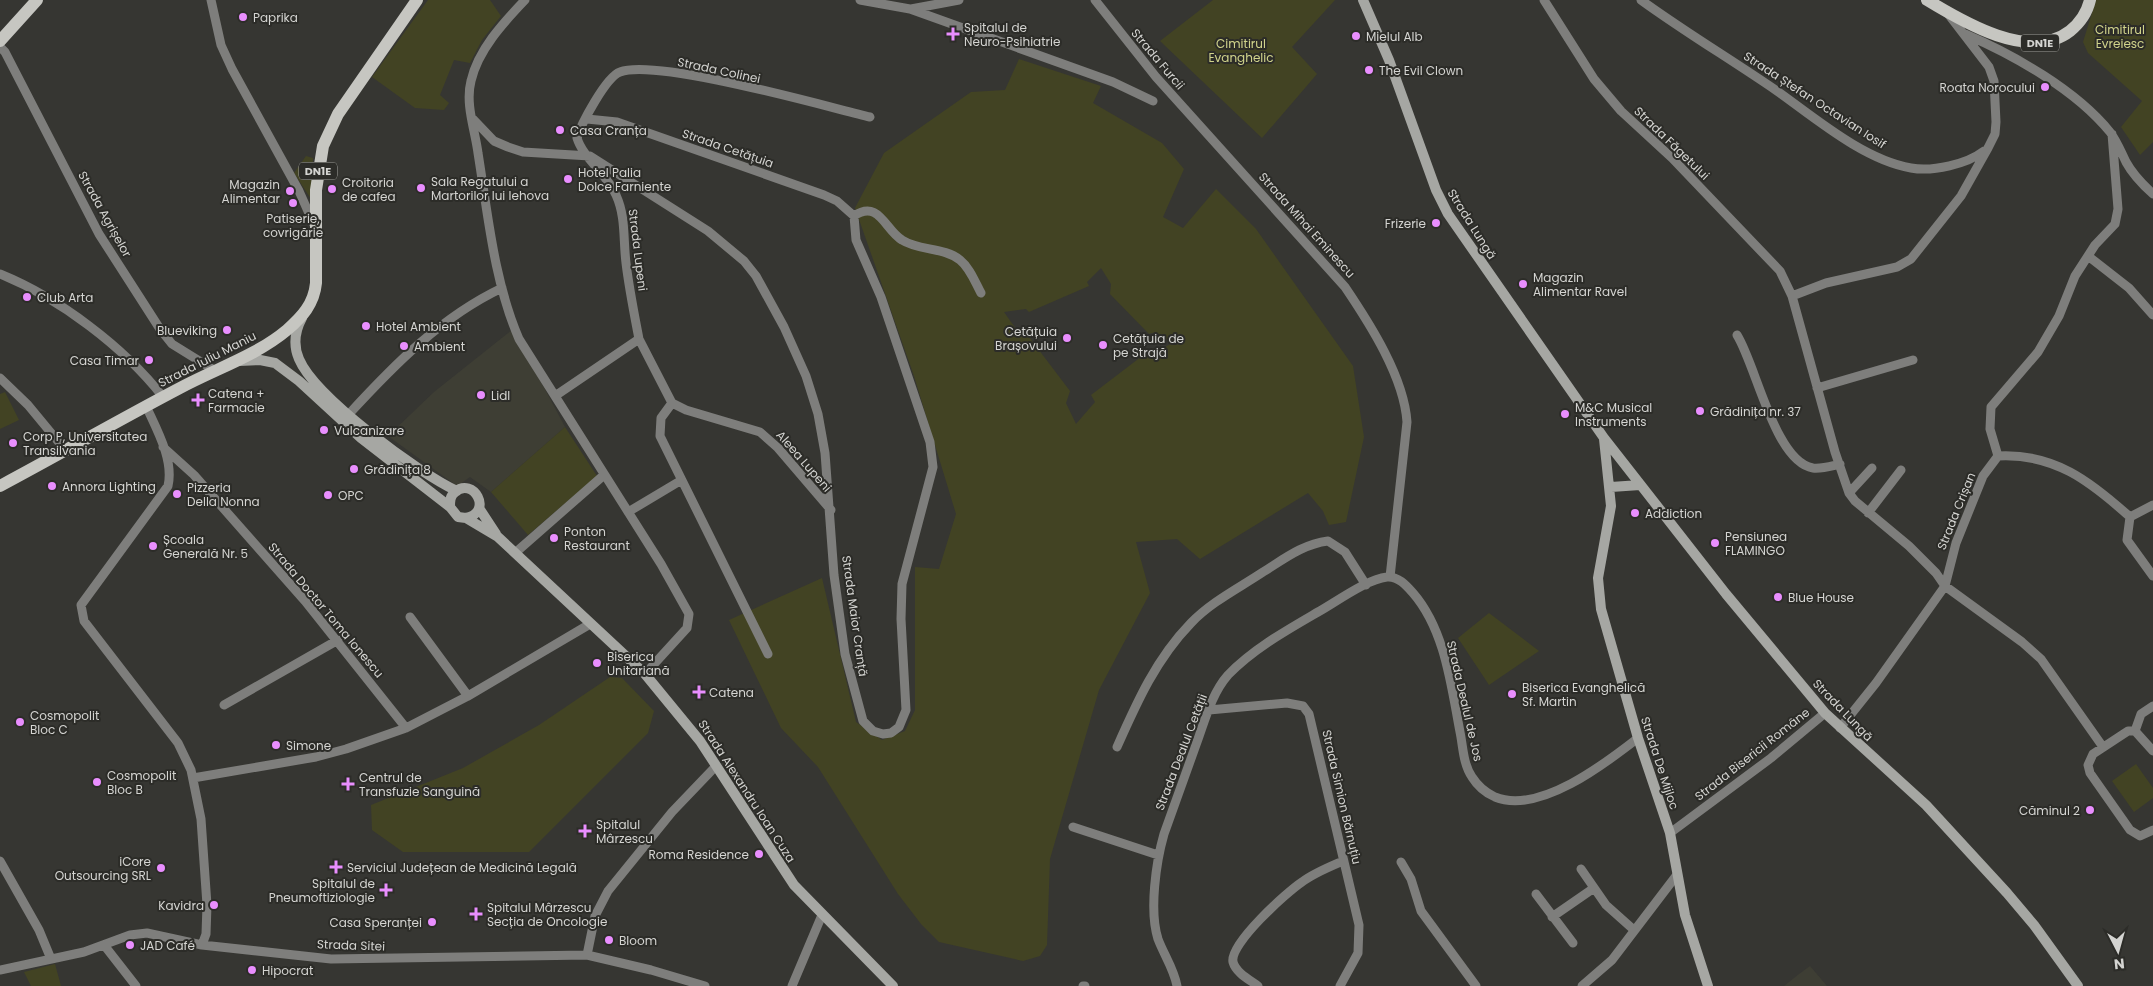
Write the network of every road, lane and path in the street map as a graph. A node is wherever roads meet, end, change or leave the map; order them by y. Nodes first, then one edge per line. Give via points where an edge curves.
1 (37, 0) edge
2 (212, 0) edge
3 (417, 0) edge
4 (525, 0) edge
5 (860, 0) edge
6 (959, 0) edge
7 (1095, 0) edge
8 (1363, 0) edge
9 (1544, 0) edge
10 (1640, 0) edge
11 (1928, 0) edge
12 (2090, 0) edge
13 (910, 9) junction
14 (1968, 29) junction
15 (0, 41) edge
16 (0, 47) edge
17 (1153, 101) dead end
18 (870, 117) dead end
19 (473, 119) junction
20 (587, 119) junction
21 (1205, 131) joint
22 (2112, 134) junction
23 (1988, 148) junction
24 (590, 156) junction
25 (2153, 194) edge
26 (854, 216) junction
27 (317, 232) junction
28 (2088, 256) junction
29 (0, 274) edge
30 (502, 288) junction
31 (980, 292) dead end
32 (1792, 296) junction
33 (306, 311) junction
34 (2153, 315) edge
35 (1737, 335) dead end
36 (639, 338) junction
37 (1913, 360) dead end
38 (233, 362) junction
39 (214, 370) junction
40 (0, 378) edge
41 (1817, 388) junction
42 (555, 396) junction
43 (163, 397) junction
44 (672, 402) junction
45 (146, 406) junction
46 (349, 414) junction
47 (1604, 438) junction
48 (163, 447) junction
49 (66, 451) junction
50 (1998, 456) junction
51 (184, 464) junction
52 (1840, 464) junction
53 (1872, 468) dead end
54 (1901, 470) dead end
55 (171, 473) junction
56 (604, 475) junction
57 (680, 481) junction
58 (1640, 485) junction
59 (0, 486) edge
60 (1611, 487) junction
61 (457, 490) junction
62 (1850, 493) junction
63 (2153, 505) edge
64 (450, 507) junction
65 (479, 508) junction
66 (831, 510) junction
67 (628, 512) junction
68 (1868, 514) junction
69 (2130, 517) junction
70 (466, 518) junction
71 (498, 537) junction
72 (515, 553) junction
73 (2153, 576) edge
74 (1390, 577) junction
75 (1366, 585) junction
76 (1945, 586) junction
77 (410, 617) dead end
78 (590, 624) junction
79 (338, 640) junction
80 (768, 654) dead end
81 (645, 674) junction
82 (468, 696) junction
83 (224, 705) dead end
84 (2153, 706) edge
85 (1208, 710) junction
86 (1825, 713) junction
87 (406, 728) junction
88 (1840, 728) junction
89 (2135, 731) junction
90 (1638, 738) junction
91 (2103, 747) junction
92 (1117, 748) dead end
93 (2153, 751) edge
94 (716, 766) junction
95 (194, 778) junction
96 (1073, 826) dead end
97 (2153, 830) edge
98 (1670, 833) junction
99 (1158, 856) junction
100 (0, 861) edge
101 (1343, 861) junction
102 (1401, 862) dead end
103 (1581, 869) dead end
104 (1676, 876) junction
105 (1594, 888) junction
106 (1536, 894) dead end
107 (822, 916) junction
108 (1552, 917) junction
109 (1634, 930) junction
110 (1573, 943) dead end
111 (104, 945) junction
112 (202, 945) junction
113 (587, 955) junction
114 (50, 960) junction
115 (0, 970) edge
116 (136, 986) edge
117 (705, 986) edge
118 (792, 986) edge
119 (893, 986) edge
120 (1177, 986) edge
121 (1258, 986) edge
122 (1340, 986) edge
123 (1476, 986) edge
124 (1582, 986) edge
125 (1708, 986) edge
126 (2078, 986) edge

1 - 15 main road
2 - 27 street via 222,45 232,69 299,191
3 - 27 main road, Strada Iuliu Maniu / DN1E via 328,132 317,178
4 - 19 street via 477,59 469,98
5 - 13 street
6 - 13 street
7 - 21 street, Strada Furcii via 1156,77
8 - 47 main road, Strada Lungă via 1448,214
9 - 32 street, Strada Făgetului via 1594,79 1621,111 1769,257
10 - 23 street, Strada Ștefan Octavian Iosif via 1809,115 1884,160 1912,168 1933,168 1975,158
11 - 14 main road, DN1E
12 - 14 main road, DN1E via 2076,27 2043,43 2018,41
13 - 17 street via 1113,82
14 - 22 street via 2045,76 2082,104
14 - 23 street via 1994,81 1995,134
16 - 39 street, Strada Agrișelor via 99,234 160,329 172,344
18 - 20 street, Strada Colinei via 686,75 630,69 618,72 610,80
19 - 24 street, Strada Maior Cranță via 494,141 508,148
19 - 30 street
20 - 24 street, Strada Lupeni via 578,138 580,147
20 - 26 street, Strada Cetățuia via 617,122 824,195
21 - 74 street, Strada Mihai Eminescu via 1346,287 1389,363 1403,397 1407,422
22 - 25 street via 2131,171
22 - 28 street via 2117,217 2109,232
23 - 32 street via 1961,196 1910,259 1897,267 1826,283
24 - 36 street, Strada Lupeni via 616,194 623,219
24 - 66 street, Strada Maior Cranță via 708,231 744,261 756,276 773,303 818,414
26 - 31 street via 861,211 871,211 878,214 904,242 960,260
26 - 66 street, Strada Maior Cranță via 856,240 881,297 920,410 930,442 933,467 902,584 906,710 899,728 892,732 873,731 863,722 858,707 840,621
27 - 33 main road, Strada Iuliu Maniu / DN1E via 315,290
28 - 34 street via 2128,288
28 - 50 street via 2038,352 1991,407 1990,429
29 - 43 street via 38,293 101,336
30 - 42 street via 519,339
30 - 46 street via 472,304 430,334
32 - 41 street, Strada Făgetului
33 - 38 main road, Strada Iuliu Maniu / DN1E via 267,344
33 - 46 main road, Strada Alexandru Ioan Cuza via 295,340 299,360
35 - 52 street via 1769,415 1787,447 1803,465 1814,468
36 - 42 street
36 - 44 street, Strada Lupeni
37 - 41 street
38 - 39 main road, Strada Iuliu Maniu / DN1E
38 - 64 main road, Strada Alexandru Ioan Cuza via 260,360 276,363 361,438
39 - 43 main road, Strada Iuliu Maniu / DN1E
40 - 49 street via 28,405
41 - 52 street, Strada Făgetului
42 - 56 street
43 - 45 main road, Strada Iuliu Maniu / DN1E
44 - 57 street via 661,418 658,430
44 - 66 street, Aleea Lupeni via 686,410 760,432 778,448
45 - 48 street
45 - 49 main road, Strada Iuliu Maniu / DN1E
46 - 61 main road, Strada Alexandru Ioan Cuza via 405,459
47 - 58 main road, Strada Lungă
47 - 60 main road, Strada Lungă
48 - 51 street, Strada Doctor Toma Ionescu
48 - 55 street
49 - 59 main road, Strada Iuliu Maniu / DN1E
50 - 69 street via 2034,458 2063,467 2102,492
50 - 76 street, Strada Crișan via 1983,476 1950,558
51 - 55 street
51 - 79 street, Strada Doctor Toma Ionescu
52 - 62 street, Strada Făgetului
53 - 62 street
54 - 68 street
55 - 95 street via 160,499 81,605 81,613 178,743
56 - 67 street
56 - 72 street
57 - 67 street
57 - 80 street
58 - 60 main road
58 - 86 main road, Strada Lungă
60 - 90 main road, Strada De Mijloc via 1598,592
61 - 64 main road via 450,499
61 - 65 main road, Strada Alexandru Ioan Cuza via 466,488 474,492 479,498
62 - 68 street, Strada Făgetului
63 - 69 street
64 - 70 main road, Strada Alexandru Ioan Cuza via 458,517
65 - 70 main road
65 - 71 main road, Strada Alexandru Ioan Cuza
67 - 81 street via 690,614 686,628
68 - 76 street, Strada Făgetului via 1909,546
69 - 73 street via 2127,540
70 - 71 main road, Strada Alexandru Ioan Cuza
71 - 72 main road, Strada Alexandru Ioan Cuza
72 - 78 main road, Strada Alexandru Ioan Cuza
74 - 75 street, Strada Dealul Cetății
74 - 90 street, Strada Dealul de Jos via 1410,589 1434,625 1448,674 1465,762 1471,776 1485,791 1508,800 1539,796 1595,770
75 - 85 street, Strada Dealul Cetății via 1287,630 1242,663 1228,676
75 - 92 street via 1345,552 1328,540 1308,545 1214,604 1192,622 1153,670
76 - 88 street, Strada Crișan
76 - 91 street, Strada Făgetului via 2041,658
77 - 82 street
78 - 81 main road, Strada Alexandru Ioan Cuza
78 - 82 street
79 - 83 street
79 - 87 street, Strada Doctor Toma Ionescu
81 - 94 main road, Strada Alexandru Ioan Cuza via 695,734
82 - 87 street
84 - 89 street via 2141,714
85 - 99 street, Strada Dealul Cetății
85 - 101 street, Strada Simion Bărnuțiu via 1288,703 1298,704 1307,710
86 - 88 main road, Strada Lungă
86 - 98 street, Strada Bisericii Române via 1771,758
87 - 95 street via 316,757
88 - 126 main road, Strada Lungă via 1926,805 2008,893
89 - 91 street
89 - 93 street
90 - 98 main road, Strada De Mijloc
91 - 97 street via 2089,759 2090,772 2130,830 2140,836
94 - 107 main road, Strada Alexandru Ioan Cuza via 788,876
94 - 113 street via 672,812 608,891 595,916
95 - 112 street via 207,904 206,934
96 - 99 street
98 - 104 main road, Strada De Mijloc
99 - 120 street, Strada Dealul Cetății via 1155,929
100 - 114 street via 39,930
101 - 121 street via 1301,882 1252,929 1236,950 1233,956 1236,968
101 - 122 street, Strada Simion Bărnuțiu via 1360,939 1358,954
102 - 123 street via 1411,879 1421,911
103 - 105 street
104 - 109 street
104 - 125 main road, Strada De Mijloc
105 - 108 street
105 - 109 street via 1606,905
106 - 108 street
107 - 118 street
107 - 119 main road, Strada Alexandru Ioan Cuza
108 - 110 street
109 - 124 street via 1612,960
111 - 112 street, Strada Sitei via 147,933
111 - 114 street, Strada Sitei
111 - 116 street
112 - 113 street, Strada Sitei via 350,960
113 - 117 street, Strada Sitei
114 - 115 street, Strada Sitei

